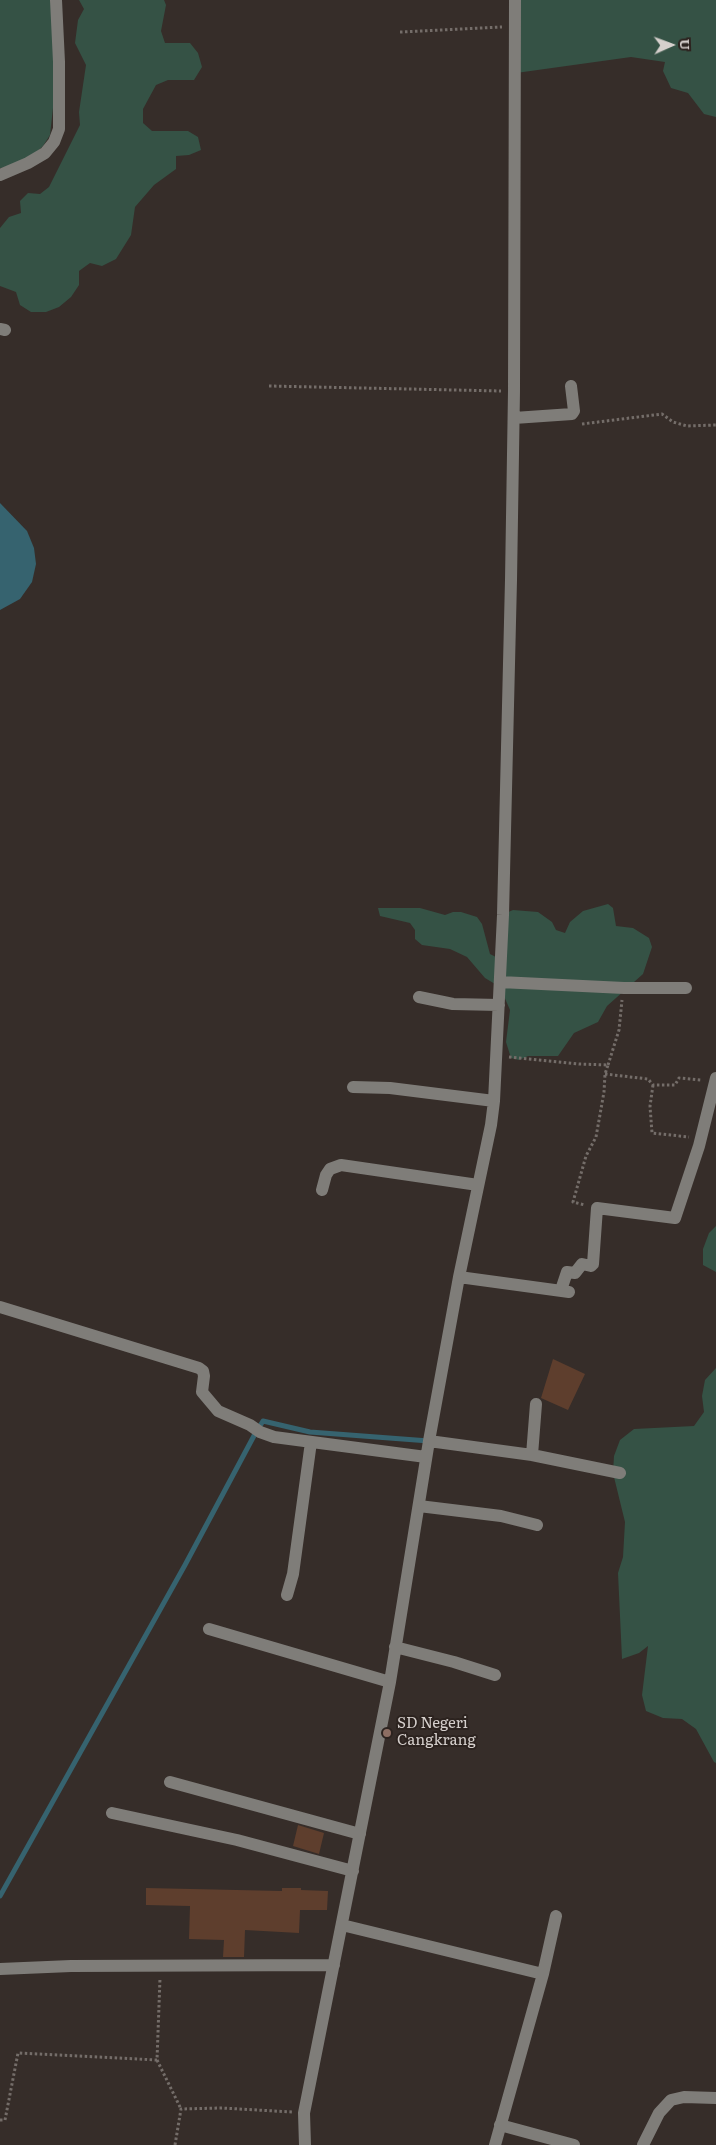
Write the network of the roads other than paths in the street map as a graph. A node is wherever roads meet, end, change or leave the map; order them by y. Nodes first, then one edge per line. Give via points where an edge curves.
1 (56, 0) edge
2 (515, 0) edge
3 (0, 175) edge
4 (571, 386) dead end
5 (521, 418) junction
6 (500, 982) junction
7 (686, 988) dead end
8 (419, 997) dead end
9 (499, 1005) junction
10 (716, 1079) edge
11 (353, 1087) dead end
12 (494, 1101) junction
13 (478, 1186) junction
14 (322, 1190) dead end
15 (459, 1277) junction
16 (0, 1307) edge
17 (536, 1404) dead end
18 (429, 1441) junction
19 (310, 1442) junction
20 (532, 1455) junction
21 (426, 1458) junction
22 (620, 1473) dead end
23 (418, 1506) junction
24 (536, 1525) dead end
25 (287, 1595) dead end
26 (209, 1629) dead end
27 (395, 1647) junction
28 (495, 1675) dead end
29 (390, 1682) junction
30 (170, 1782) dead end
31 (112, 1813) dead end
32 (360, 1834) junction
33 (353, 1871) junction
34 (556, 1916) dead end
35 (342, 1925) junction
36 (334, 1965) junction
37 (0, 1969) edge
38 (543, 1974) junction
39 (716, 2098) edge
40 (500, 2125) junction
41 (305, 2145) edge
42 (495, 2145) edge
43 (574, 2145) edge
44 (643, 2145) edge

1 - 3 street via 59,129 45,153
2 - 5 street via 514,391
4 - 5 street via 572,414
5 - 6 street
6 - 7 street
6 - 9 street
8 - 9 street via 453,1004
9 - 12 street
10 - 15 street via 702,1138 675,1218 597,1208 593,1264 580,1265 574,1273 567,1272 565,1291
11 - 12 street via 381,1087
12 - 13 street
13 - 14 street via 341,1165 330,1169
13 - 15 street
15 - 18 street
16 - 19 street via 199,1368 204,1376 202,1392 218,1411 260,1432
17 - 20 street
18 - 20 street
18 - 21 street
19 - 21 street
19 - 25 street via 293,1574
20 - 22 street
21 - 23 street
23 - 24 street via 500,1516
23 - 27 street
26 - 29 street
27 - 28 street
27 - 29 street
29 - 32 street
30 - 32 street
31 - 33 street via 237,1840
32 - 33 street
33 - 35 street
34 - 38 street
35 - 36 street
35 - 38 street
36 - 37 street
36 - 41 street via 304,2113
38 - 40 street
39 - 44 street via 671,2100 659,2112
40 - 42 street
40 - 43 street

